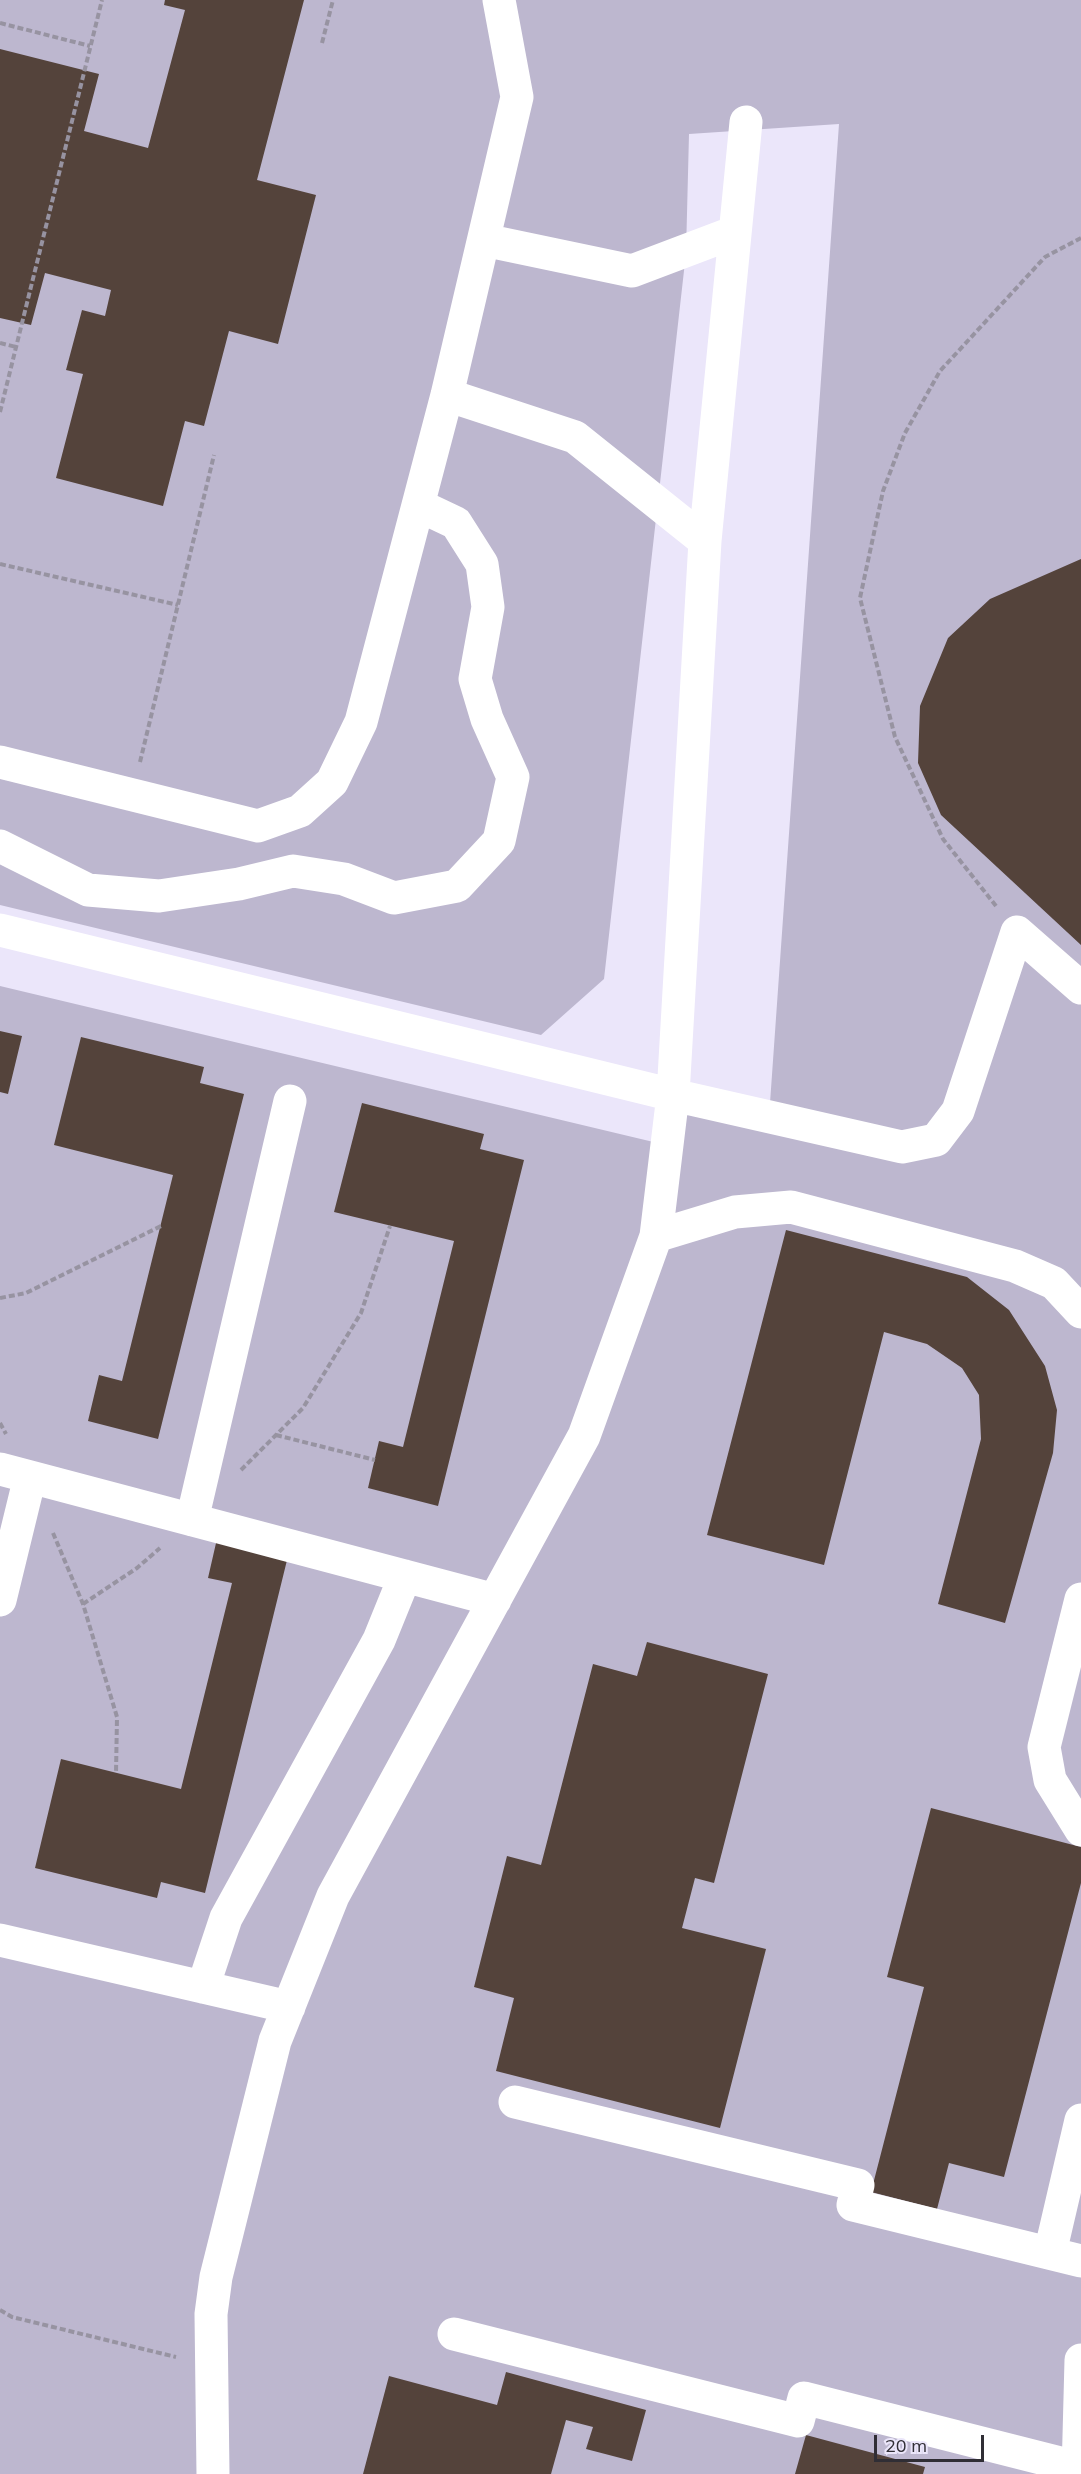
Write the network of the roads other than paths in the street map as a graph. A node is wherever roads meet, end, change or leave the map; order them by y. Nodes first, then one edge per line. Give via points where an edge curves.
1 (499, 0) edge
2 (746, 122) dead end
3 (735, 232) junction
4 (484, 240) junction
5 (447, 395) junction
6 (418, 505) junction
7 (705, 541) junction
8 (0, 762) edge
9 (0, 846) edge
10 (0, 930) edge
11 (1081, 988) edge
12 (673, 1095) junction
13 (290, 1101) dead end
14 (656, 1236) junction
15 (1081, 1312) edge
16 (15, 1473) edge
17 (192, 1520) junction
18 (405, 1576) junction
19 (1081, 1599) edge
20 (0, 1600) edge
21 (495, 1600) junction
22 (1081, 1830) edge
23 (0, 1940) edge
24 (203, 1987) junction
25 (289, 2007) junction
26 (515, 2102) dead end
27 (1081, 2120) edge
28 (1050, 2253) junction
29 (1081, 2261) edge
30 (454, 2334) dead end
31 (1081, 2360) edge
32 (1007, 2462) edge
33 (1077, 2471) edge
34 (213, 2474) edge

1 - 4 street via 517,97
2 - 3 street
3 - 4 street via 632,271
3 - 7 street
4 - 5 street
5 - 6 street
5 - 7 street via 575,437
6 - 8 street via 362,722 332,782 300,811 258,826
6 - 9 street via 456,523 482,564 488,607 475,679 513,777 499,841 457,886 394,898 344,879 293,871 159,896 88,890
7 - 12 street
10 - 12 street
11 - 12 street via 1017,932 958,1111 936,1140 902,1147
12 - 14 street
13 - 17 street
14 - 15 street via 735,1212 791,1207 1015,1266 1054,1283
14 - 21 street via 584,1436
16 - 17 street
16 - 20 street
17 - 18 street
18 - 21 street
18 - 24 street via 379,1640 226,1918
19 - 22 street via 1044,1747 1050,1780
21 - 25 street via 333,1896
23 - 24 street
24 - 25 street
25 - 34 street via 275,2041 216,2277 211,2314
26 - 28 street via 858,2185 853,2205
27 - 28 street
28 - 29 street
30 - 32 street via 798,2421 804,2398
31 - 33 street
32 - 33 street

